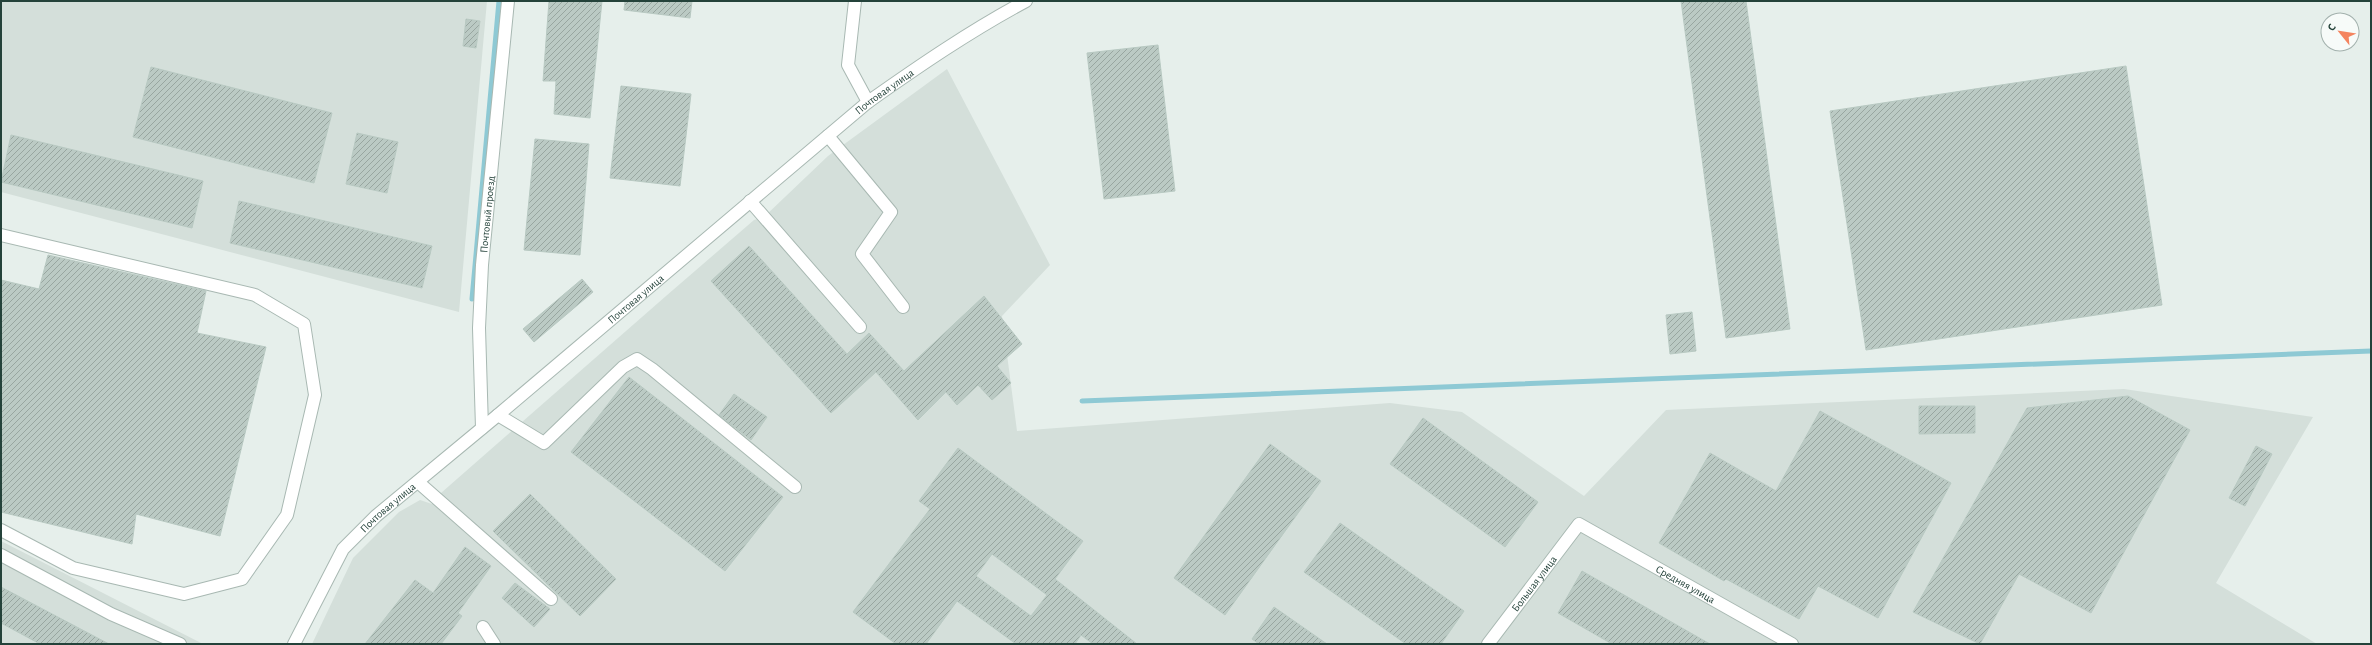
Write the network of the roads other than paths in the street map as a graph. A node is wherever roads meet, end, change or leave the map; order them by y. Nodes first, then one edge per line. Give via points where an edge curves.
1 (508, 1) edge
2 (855, 1) edge
3 (1026, 1) edge
4 (868, 102) junction
5 (828, 136) junction
6 (750, 201) junction
7 (1, 234) edge
8 (903, 307) dead end
9 (860, 327) dead end
10 (498, 415) junction
11 (482, 428) junction
12 (418, 482) junction
13 (795, 487) dead end
14 (1579, 524) joint
15 (1, 530) edge
16 (1, 556) edge
17 (551, 599) dead end
18 (483, 627) dead end
19 (180, 644) edge
20 (294, 644) edge
21 (494, 644) edge
22 (1488, 644) edge
23 (1792, 644) edge

1 - 11 street, Почтовый проезд via 482,264 479,328
2 - 4 street via 848,64
3 - 4 street, Почтовая улица via 992,19 926,61
4 - 5 street, Почтовая улица
5 - 6 street, Почтовая улица
5 - 8 street via 891,212 862,254
6 - 9 street
6 - 10 street, Почтовая улица
7 - 15 street via 255,296 304,324 315,395 287,515 242,579 184,594 73,568
10 - 11 street, Почтовая улица
10 - 13 street via 544,444 623,367 637,359
11 - 12 street, Почтовая улица
12 - 17 street
12 - 20 street, Почтовая улица via 376,516 343,549
14 - 22 street, Большая улица
14 - 23 street, Средняя улица
16 - 19 street via 111,614
18 - 21 street

